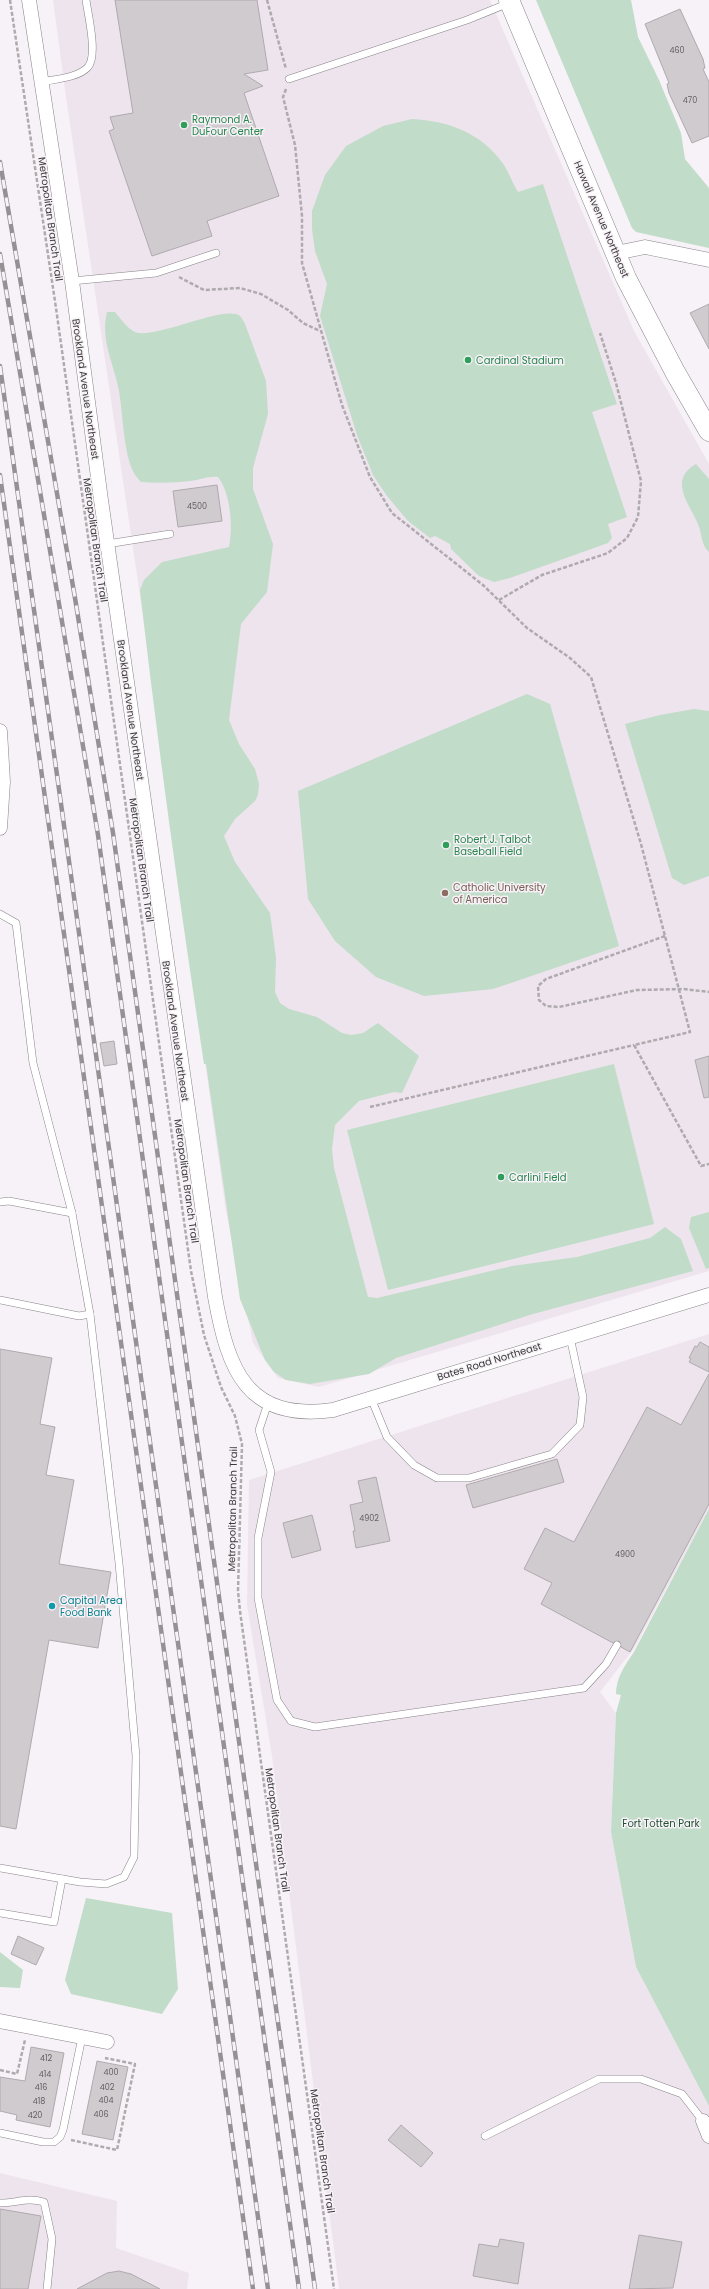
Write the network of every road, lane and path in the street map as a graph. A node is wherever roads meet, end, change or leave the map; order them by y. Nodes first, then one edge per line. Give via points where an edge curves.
1 (10, 0) edge
2 (29, 0) edge
3 (86, 0) edge
4 (267, 0) edge
5 (509, 1) edge
6 (289, 79) junction
7 (41, 82) junction
8 (216, 253) dead end
9 (616, 253) junction
10 (709, 260) edge
11 (167, 269) junction
12 (72, 281) junction
13 (321, 332) junction
14 (600, 333) dead end
15 (709, 431) edge
16 (170, 534) dead end
17 (107, 544) junction
18 (499, 600) junction
19 (0, 731) edge
20 (0, 828) edge
21 (0, 914) edge
22 (665, 936) junction
23 (679, 989) junction
24 (709, 992) edge
25 (634, 1045) junction
26 (370, 1107) dead end
27 (709, 1164) edge
28 (0, 1202) edge
29 (72, 1212) junction
30 (709, 1295) edge
31 (0, 1300) edge
32 (90, 1314) junction
33 (570, 1337) junction
34 (371, 1398) junction
35 (268, 1403) junction
36 (617, 1645) dead end
37 (0, 1868) edge
38 (62, 1878) junction
39 (0, 1913) edge
40 (0, 2021) edge
41 (28, 2026) junction
42 (82, 2037) junction
43 (107, 2042) dead end
44 (98, 2057) dead end
45 (0, 2070) edge
46 (703, 2121) joint
47 (0, 2133) edge
48 (485, 2136) dead end
49 (709, 2136) edge
50 (60, 2137) junction
51 (0, 2203) edge
52 (47, 2289) edge
53 (334, 2289) edge

1 - 53 path, Metropolitan Branch Trail via 56,308 191,1271 204,1334 221,1386 236,1416 242,1444 238,1591 240,1611
2 - 7 street, Brookland Avenue Northeast
3 - 7 lane via 93,55 88,67 76,74
4 - 6 path
5 - 6 lane via 467,20
5 - 9 street, Hawaii Avenue Northeast
6 - 13 path via 283,97 295,145 302,216 302,263
7 - 12 street, Brookland Avenue Northeast
8 - 11 lane
9 - 10 street via 645,247
9 - 15 street, Hawaii Avenue Northeast via 650,326
11 - 12 lane via 156,273
11 - 13 path via 191,285 204,290 240,288 261,294 288,310 303,323
12 - 17 street, Brookland Avenue Northeast
13 - 18 path via 342,406 370,477 392,513
14 - 18 path via 616,383 641,481 638,517 627,538 608,553 542,575
16 - 17 lane
17 - 35 street, Brookland Avenue Northeast via 216,1304 227,1349 235,1368 253,1394
18 - 22 path via 527,628 570,658 591,677 641,844
19 - 20 street via 3,782
21 - 29 lane via 16,923 33,1063
22 - 23 path
22 - 23 path via 546,979 538,986 537,993 539,1000 546,1006 559,1007 621,992
23 - 24 path
23 - 25 path via 690,1032
25 - 26 path
25 - 27 path via 701,1166
28 - 29 lane via 8,1201
29 - 32 lane
30 - 33 street, Bates Road Northeast
31 - 32 lane via 79,1316
32 - 38 lane via 119,1563 136,1756 134,1857 124,1878 106,1884
33 - 34 street, Bates Road Northeast
33 - 34 lane via 583,1397 580,1425 552,1454 469,1478 437,1478 414,1465 387,1437
34 - 35 street, Bates Road Northeast via 321,1412 289,1410
35 - 36 lane via 259,1430 271,1472 258,1538 258,1598 277,1700 291,1721 315,1727 584,1688 606,1664
37 - 38 lane
38 - 39 lane via 54,1922
40 - 41 street
41 - 42 street
41 - 45 path via 17,2074
42 - 43 street
42 - 50 lane
44 - 50 path via 135,2064 117,2150
46 - 48 lane via 682,2094 641,2079 599,2079
46 - 49 street
47 - 50 lane via 42,2142 54,2142
51 - 52 lane via 15,2203 30,2198 44,2202 52,2239

